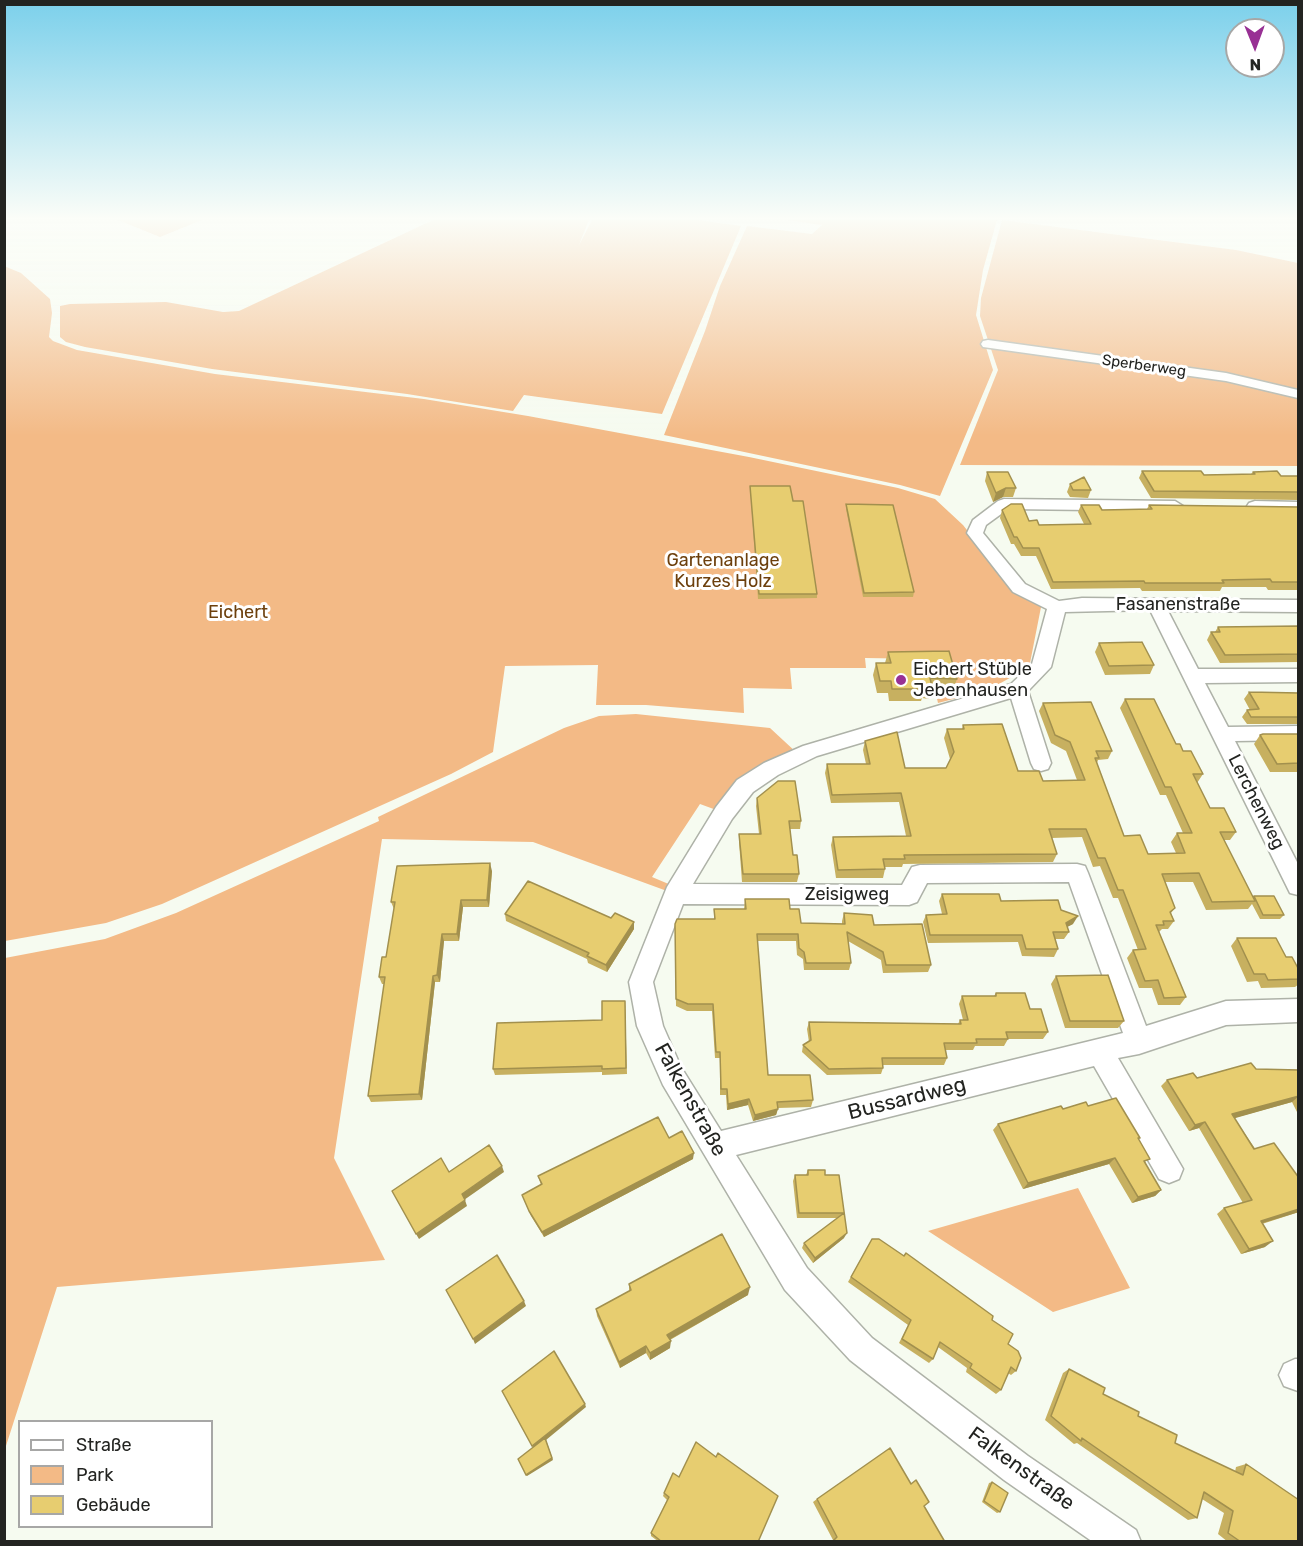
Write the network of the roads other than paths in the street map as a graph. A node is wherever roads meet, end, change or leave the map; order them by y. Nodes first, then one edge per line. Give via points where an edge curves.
1 (988, 344) dead end
2 (1299, 394) edge
3 (1186, 506) edge
4 (1238, 506) edge
5 (1299, 507) edge
6 (1156, 605) junction
7 (1299, 606) edge
8 (1057, 607) junction
9 (1299, 675) edge
10 (1192, 676) junction
11 (1018, 689) junction
12 (1299, 733) edge
13 (1222, 734) junction
14 (1041, 763) dead end
15 (1296, 876) edge
16 (675, 894) junction
17 (1299, 1011) edge
18 (1139, 1042) junction
19 (1100, 1052) junction
20 (714, 1147) junction
21 (1169, 1169) dead end
22 (1124, 1542) edge

1 - 2 street, Sperberweg via 1226,377
3 - 8 street via 1004,504 987,516 975,533 982,543 1019,588
4 - 5 street
6 - 7 street, Fasanenstraße
6 - 8 street, Fasanenstraße
6 - 10 street, Lerchenweg
8 - 11 street, Falkenstraße via 1041,667
9 - 10 street
10 - 13 street, Lerchenweg
11 - 14 street
11 - 16 street, Falkenstraße via 810,751 771,769 745,786 724,813
12 - 13 street, Lerchenweg
13 - 15 street, Lerchenweg
16 - 18 street, Zeisigweg via 909,896 920,874 1077,873
16 - 20 street, Falkenstraße via 641,982 650,1026 672,1076
17 - 18 street, Bussardweg via 1226,1013
18 - 19 street, Bussardweg
19 - 20 street, Bussardweg
19 - 21 street
20 - 22 street, Falkenstraße via 796,1279 861,1349 1016,1468

